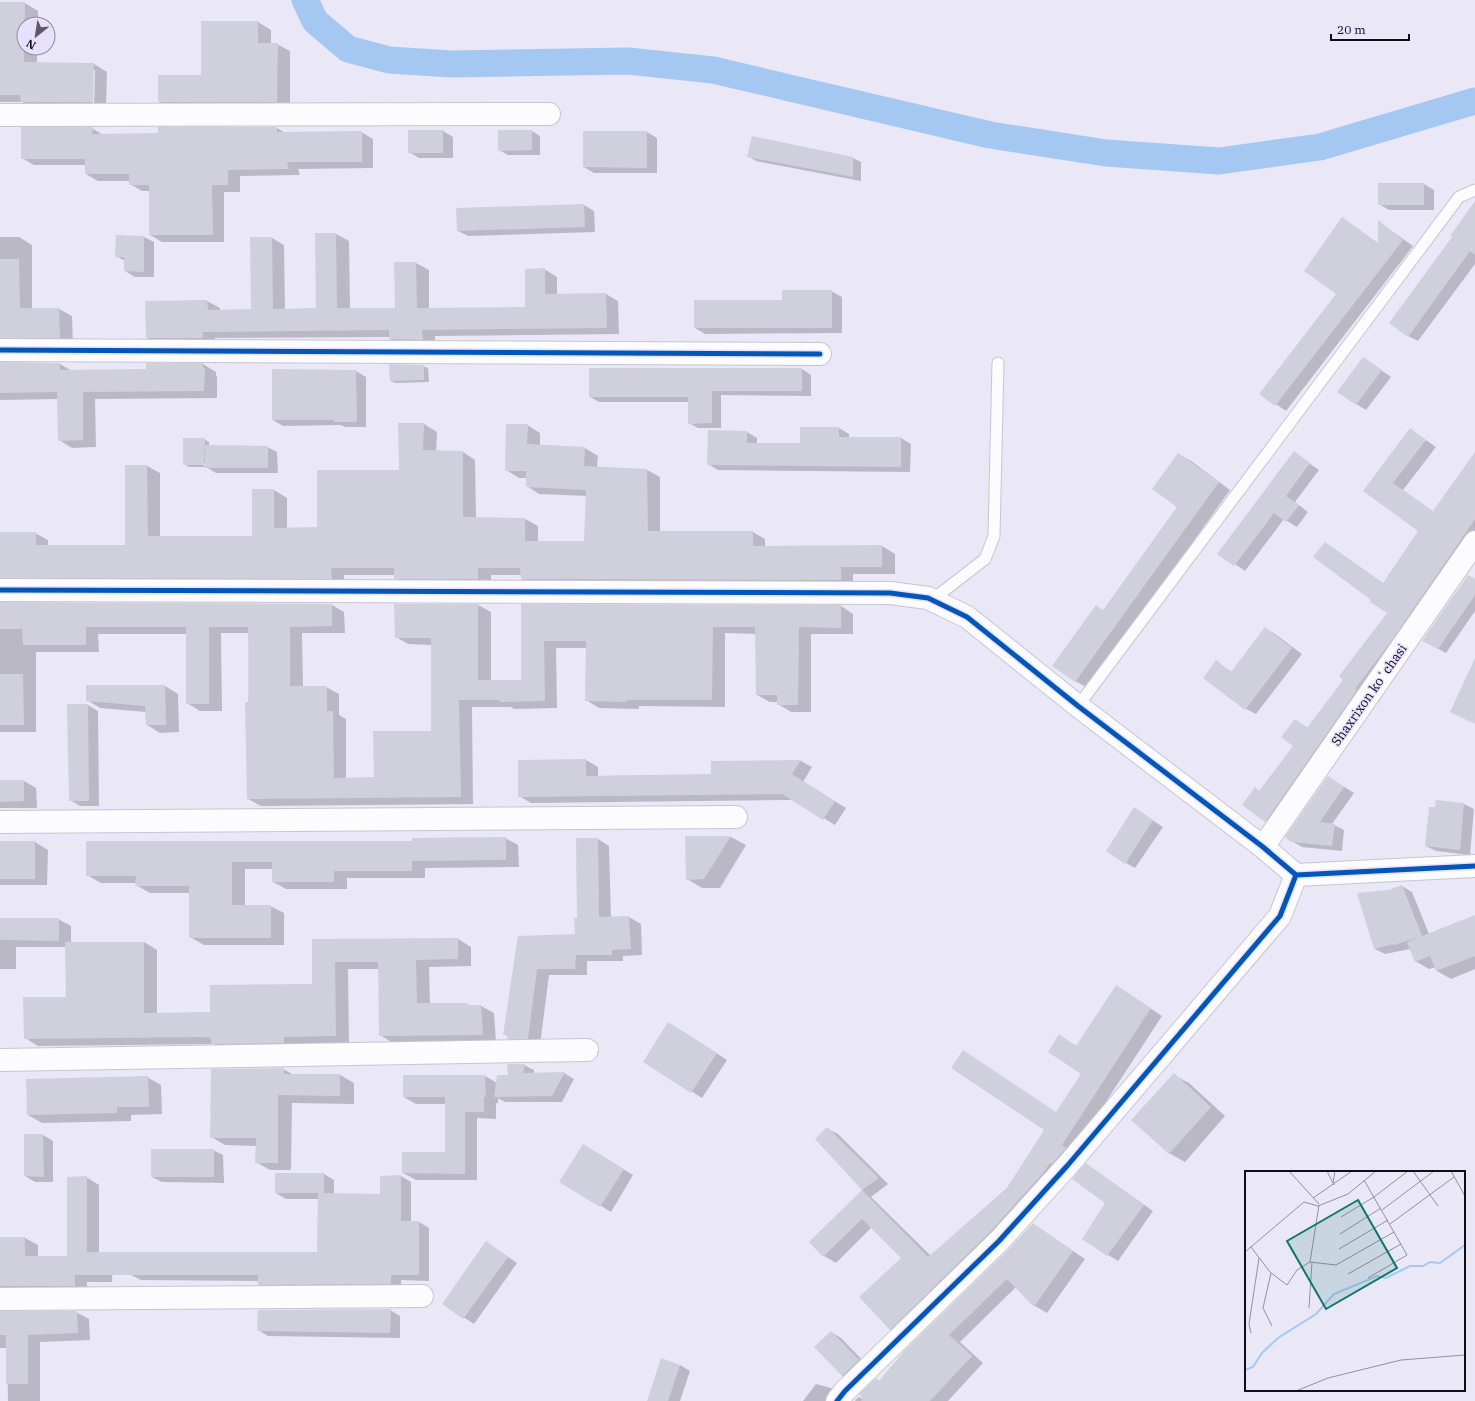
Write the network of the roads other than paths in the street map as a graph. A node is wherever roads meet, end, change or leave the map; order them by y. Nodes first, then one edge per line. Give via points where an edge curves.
1 (549, 114) dead end
2 (0, 115) edge
3 (1475, 190) edge
4 (0, 350) edge
5 (820, 354) dead end
6 (998, 363) dead end
7 (1475, 542) edge
8 (0, 590) edge
9 (932, 600) junction
10 (1078, 706) junction
11 (736, 817) dead end
12 (0, 822) edge
13 (1263, 847) junction
14 (1475, 866) edge
15 (1296, 875) junction
16 (587, 1050) dead end
17 (0, 1060) edge
18 (422, 1296) dead end
19 (0, 1299) edge
20 (837, 1401) edge

1 - 2 street
3 - 10 lane via 1459,197
4 - 5 street
6 - 9 lane via 994,536 985,559
7 - 13 street, Shaxrixon koʻchasi
8 - 9 street via 890,593
9 - 10 street via 967,617
10 - 13 street
11 - 12 street
13 - 15 street
14 - 15 street
15 - 20 street via 1280,916 1067,1166 999,1241
16 - 17 street
18 - 19 street

